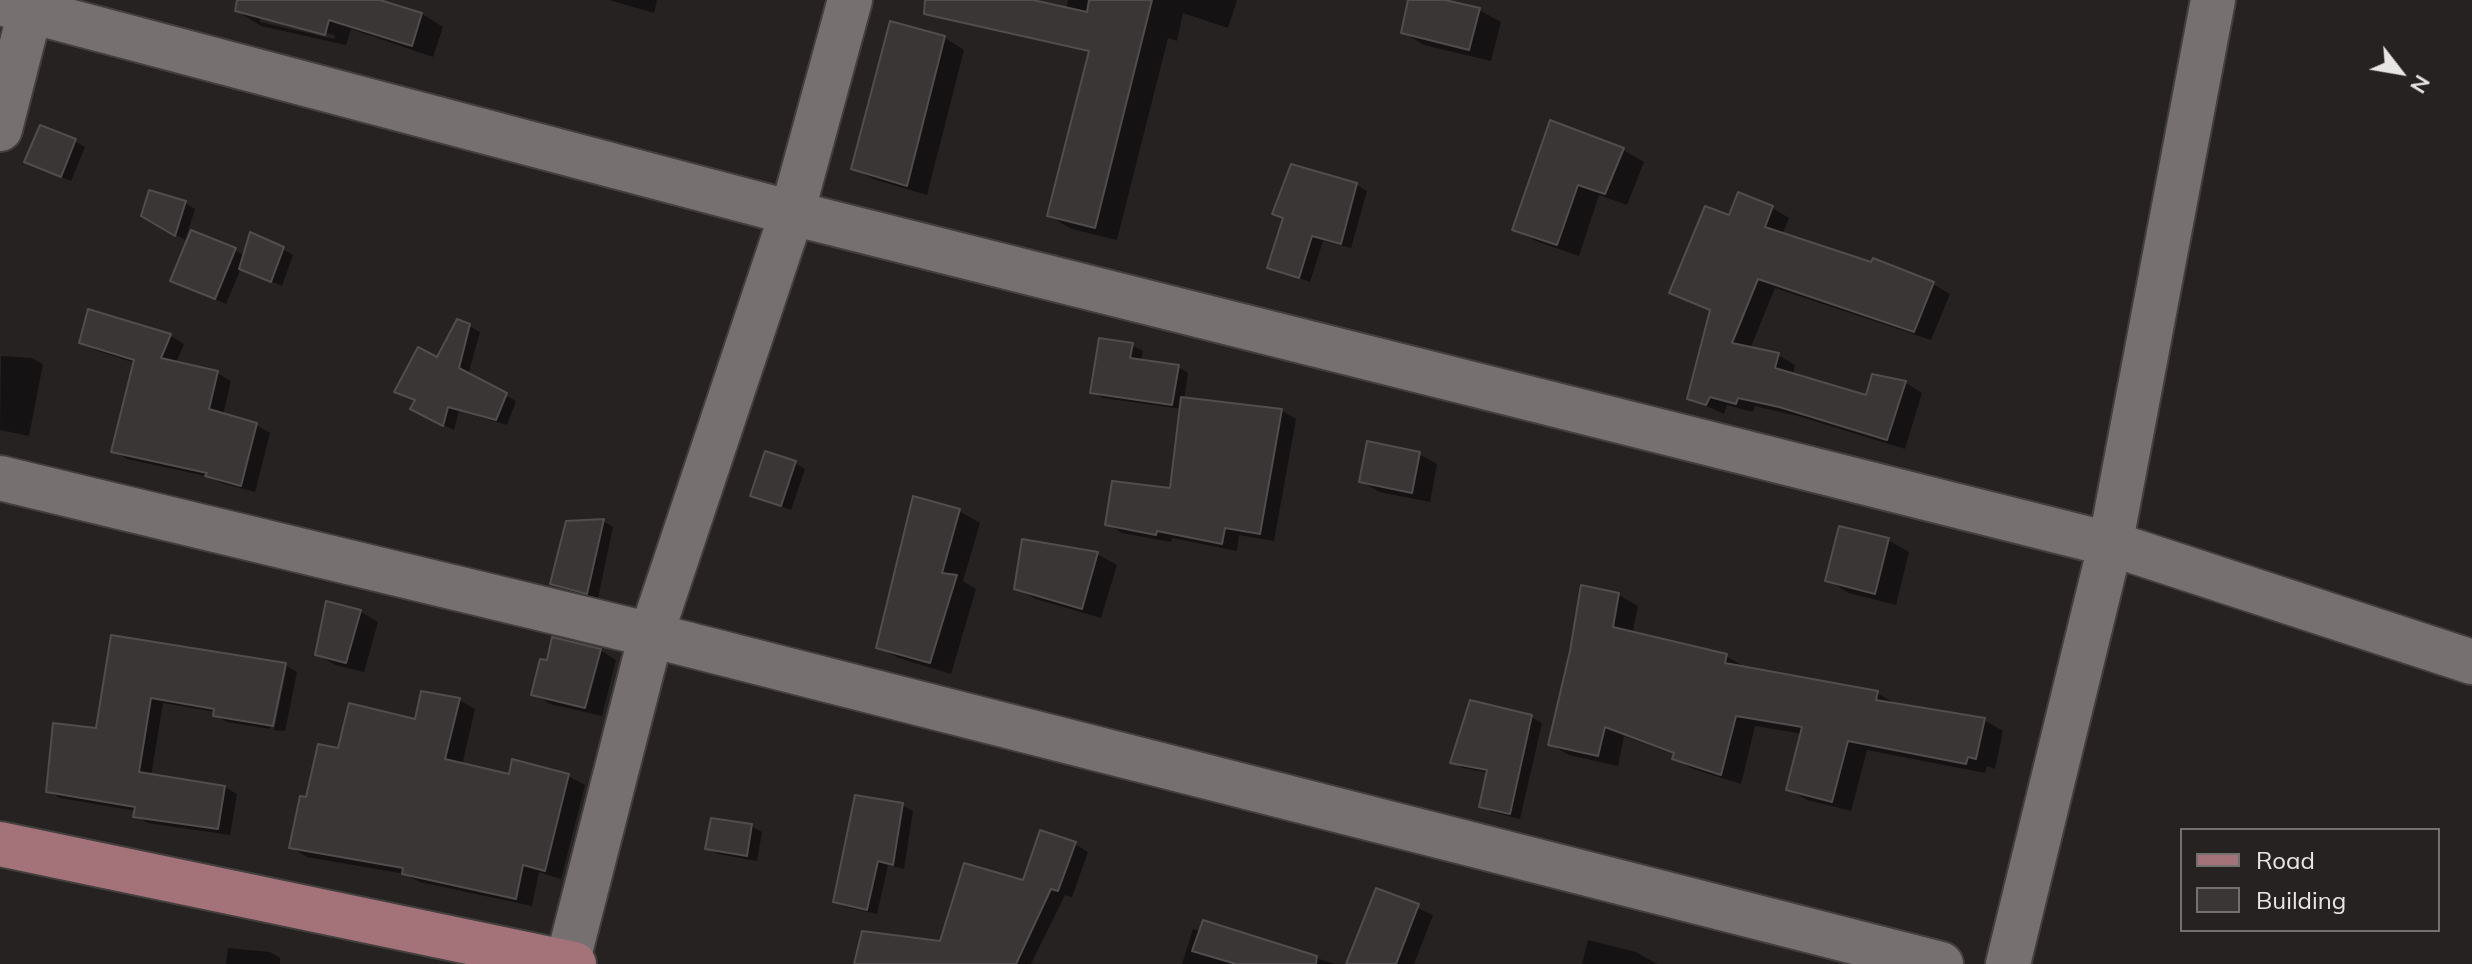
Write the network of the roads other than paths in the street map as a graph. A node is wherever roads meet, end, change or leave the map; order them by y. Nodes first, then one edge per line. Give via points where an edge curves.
1 (850, 0) edge
2 (2213, 0) edge
3 (21, 5) edge
4 (0, 129) edge
5 (792, 213) junction
6 (0, 478) edge
7 (2110, 546) junction
8 (651, 635) junction
9 (2472, 662) edge
10 (0, 844) edge
11 (569, 963) edge
12 (1941, 964) edge
13 (2008, 964) edge

1 - 5 street
2 - 7 street
3 - 4 street
3 - 5 street
5 - 7 street
5 - 8 street
6 - 8 street
7 - 9 street
7 - 13 street
8 - 11 street
8 - 12 street
10 - 11 main road

